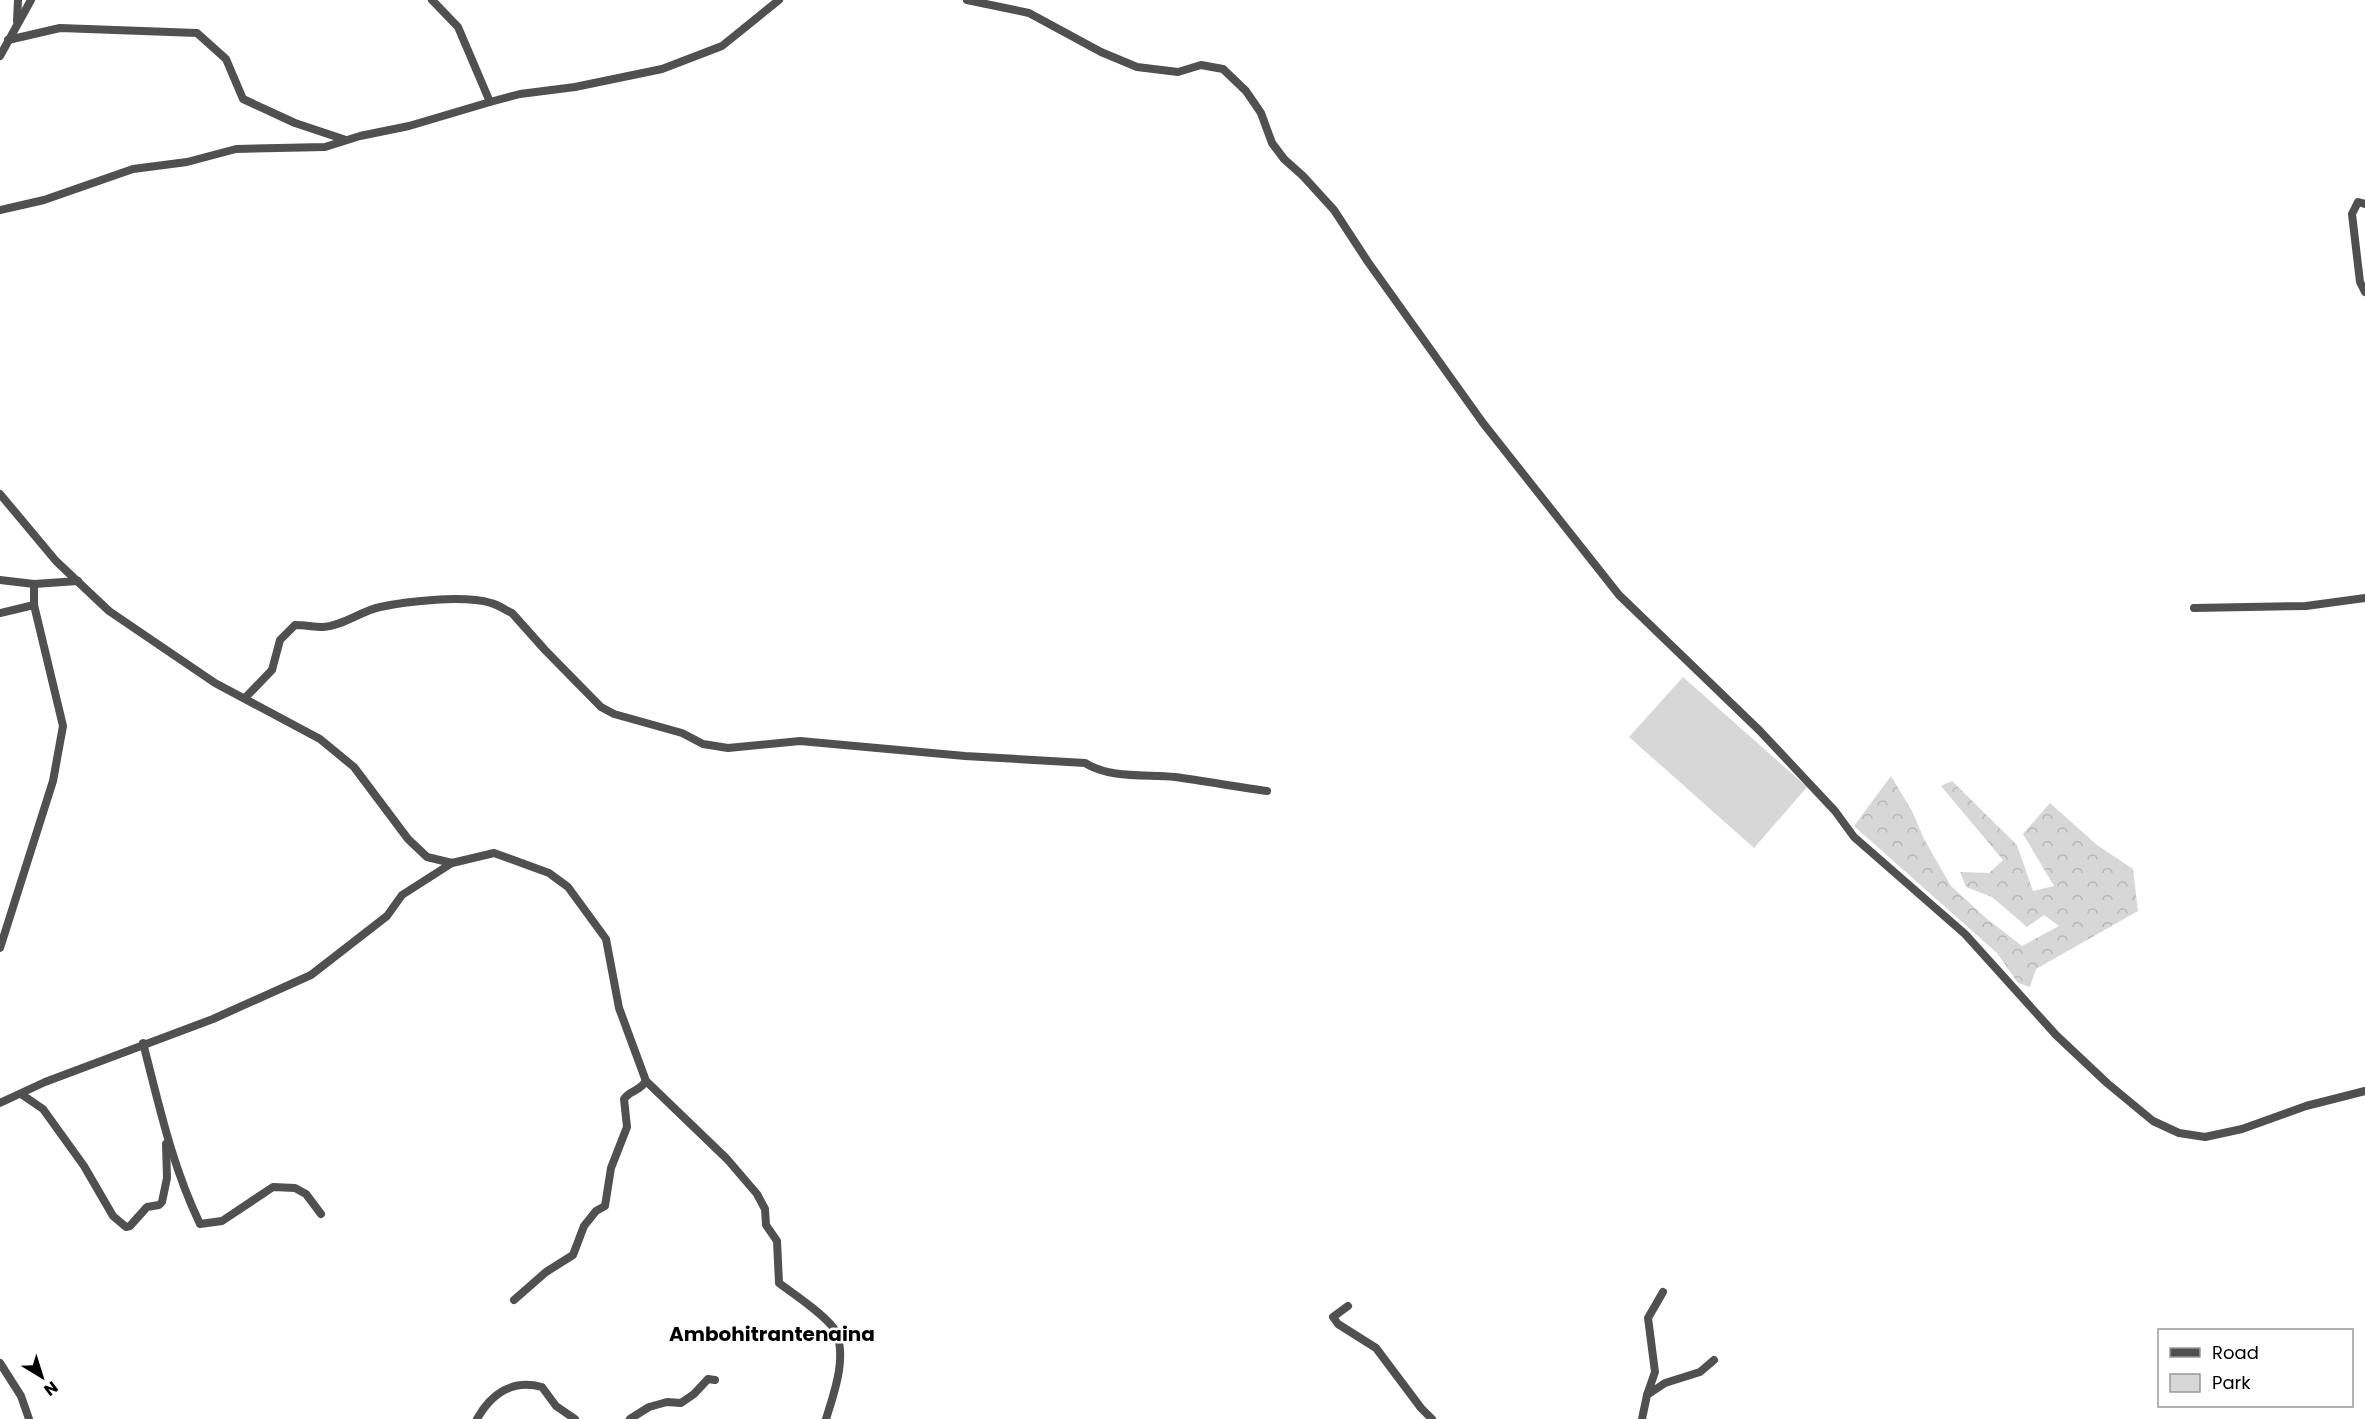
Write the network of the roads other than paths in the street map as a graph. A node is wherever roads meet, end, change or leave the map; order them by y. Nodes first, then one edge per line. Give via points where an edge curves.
1 (18, 0) edge
2 (31, 0) edge
3 (432, 0) edge
4 (778, 0) edge
5 (968, 0) edge
6 (17, 24) junction
7 (8, 40) junction
8 (0, 56) edge
9 (490, 102) junction
10 (346, 140) junction
11 (2365, 204) edge
12 (0, 210) edge
13 (2365, 292) edge
14 (0, 494) edge
15 (0, 580) edge
16 (78, 581) junction
17 (34, 584) junction
18 (2365, 598) edge
19 (34, 605) junction
20 (2194, 608) dead end
21 (0, 613) edge
22 (245, 698) junction
23 (1267, 791) dead end
24 (452, 863) junction
25 (0, 948) edge
26 (143, 1043) junction
27 (646, 1081) junction
28 (2365, 1091) edge
29 (21, 1094) junction
30 (0, 1103) edge
31 (167, 1138) junction
32 (321, 1214) dead end
33 (1663, 1292) dead end
34 (514, 1300) dead end
35 (1348, 1306) dead end
36 (1714, 1360) dead end
37 (0, 1362) edge
38 (715, 1380) dead end
39 (1647, 1395) junction
40 (29, 1419) edge
41 (477, 1419) edge
42 (575, 1419) edge
43 (630, 1419) edge
44 (826, 1419) edge
45 (1432, 1419) edge
46 (1642, 1419) edge

1 - 6 street
2 - 6 street
3 - 9 street via 458,27
4 - 9 street via 722,46 662,69
5 - 28 street via 1029,13 1137,67 1178,72 1200,65 1223,69 1261,112 1272,143 1284,159 1334,210 1483,423 1619,595 1760,731 1835,811 1854,837 1965,934 2056,1035 2153,1121 2179,1133 2205,1137
6 - 7 street
7 - 8 street
7 - 10 street via 60,28 197,33 226,59 243,99 295,123
9 - 10 street
10 - 12 street via 325,147 236,149 187,162 133,169 44,200
11 - 13 street via 2358,202 2352,214 2360,282
14 - 16 street via 56,561
15 - 17 street
16 - 17 street
16 - 22 street via 137,632
17 - 19 street
18 - 20 street via 2306,606
19 - 21 street
19 - 25 street via 63,726 52,781
22 - 23 street via 272,670 280,640 295,625 323,627 380,607 415,602 482,601 512,613 601,706 628,719 682,733 715,747 800,741 1085,763 1108,772
22 - 24 street via 320,739 354,767 408,840 427,857
24 - 26 street via 402,895 387,916 311,975 213,1018
24 - 27 street via 494,853 549,873 568,888 606,939 619,1008
26 - 29 street
26 - 31 street
27 - 34 street via 624,1099 627,1127 611,1168 605,1206 584,1226 573,1255
27 - 44 street via 727,1159 757,1194 765,1209 766,1225 777,1241 778,1283 818,1312 835,1330 840,1352 835,1391
29 - 30 street
29 - 31 street via 44,1109 113,1216 126,1227 147,1207 162,1202 167,1178
31 - 32 street via 200,1224 222,1221 273,1187 295,1188 306,1194
33 - 39 street via 1648,1318 1655,1372
35 - 45 street via 1334,1317 1338,1324 1376,1348
36 - 39 street via 1700,1371 1665,1383
37 - 40 street via 21,1396
38 - 43 street via 708,1379 681,1403 648,1407
39 - 46 street
41 - 42 street via 498,1392 521,1386 542,1387 556,1406

